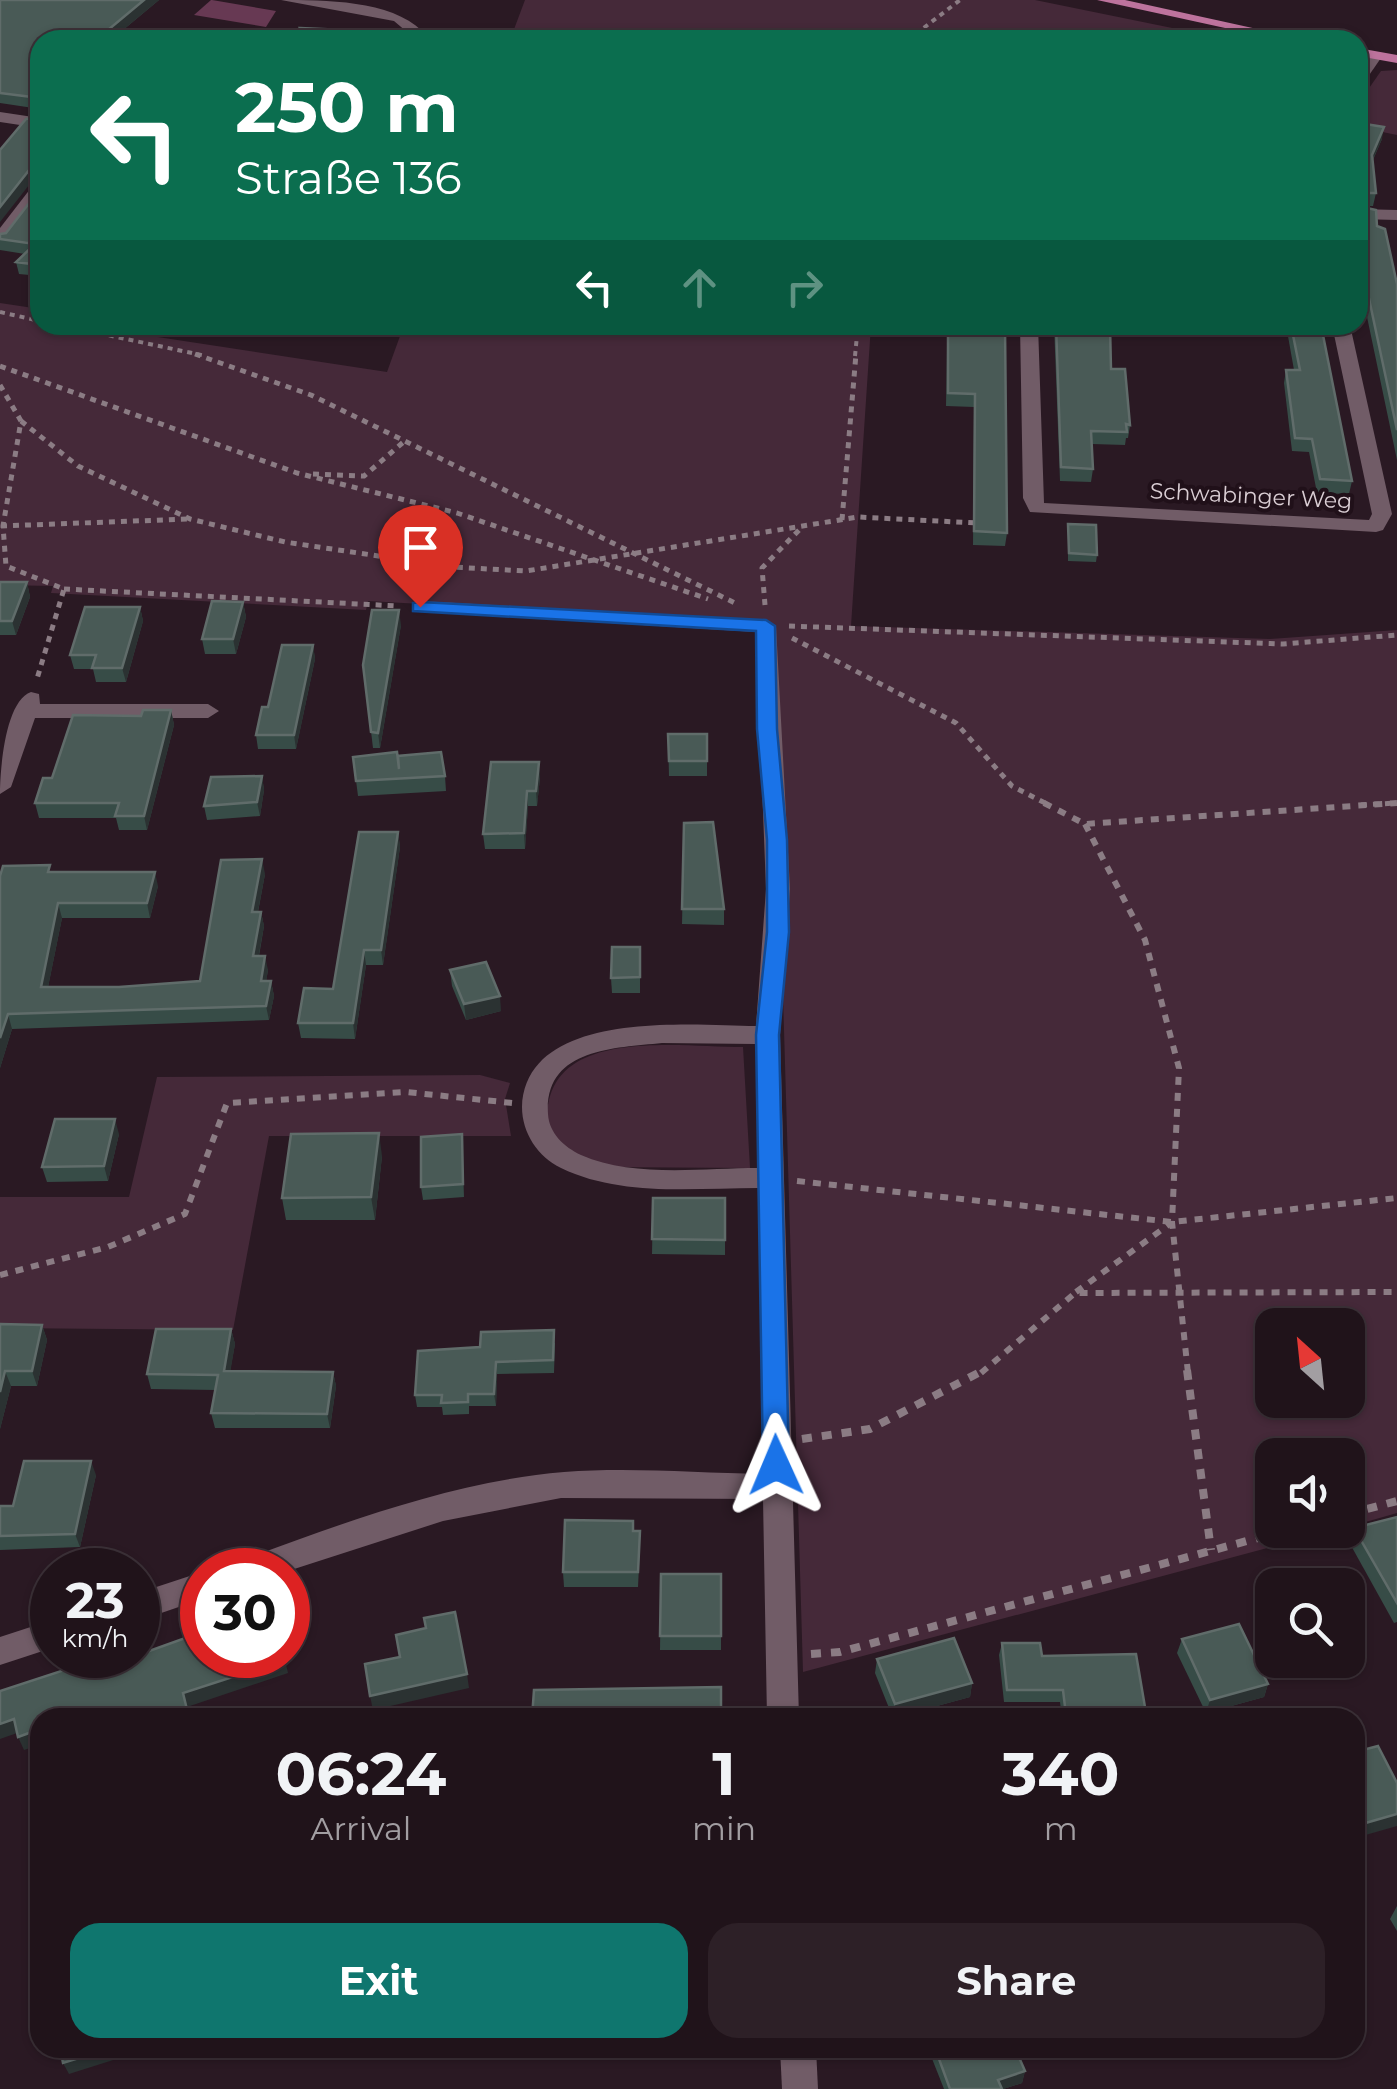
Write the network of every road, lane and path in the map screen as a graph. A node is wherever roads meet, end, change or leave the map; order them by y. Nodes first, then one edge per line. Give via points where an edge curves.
1 (288, 0) edge
2 (960, 0) edge
3 (1104, 0) edge
4 (409, 30) edge
5 (921, 30) edge
6 (1252, 30) edge
7 (1368, 54) edge
8 (1376, 56) junction
9 (1397, 60) edge
10 (1368, 67) edge
11 (0, 117) edge
12 (30, 122) edge
13 (30, 199) edge
14 (1368, 214) edge
15 (1397, 215) edge
16 (0, 239) edge
17 (0, 312) edge
18 (30, 319) edge
19 (857, 335) edge
20 (1029, 335) edge
21 (1343, 335) edge
22 (0, 366) edge
23 (0, 384) edge
24 (21, 421) junction
25 (407, 439) dead end
26 (297, 473) junction
27 (1037, 508) junction
28 (190, 520) junction
29 (842, 520) junction
30 (1, 526) edge
31 (802, 528) junction
32 (588, 561) junction
33 (64, 589) junction
34 (420, 607) joint
35 (766, 626) junction
36 (1397, 635) edge
37 (29, 703) junction
38 (208, 711) dead end
39 (0, 787) edge
40 (1085, 824) dead end
41 (768, 1035) junction
42 (533, 1108) junction
43 (770, 1178) junction
44 (1397, 1198) edge
45 (1172, 1222) junction
46 (0, 1274) edge
47 (1176, 1292) junction
48 (1397, 1292) edge
49 (1075, 1293) junction
50 (776, 1444) junction
51 (776, 1486) junction
52 (1397, 1502) edge
53 (1365, 1510) edge
54 (1255, 1539) edge
55 (1212, 1550) junction
56 (310, 1551) edge
57 (30, 1641) edge
58 (0, 1651) edge
59 (780, 1656) junction
60 (783, 1708) edge
61 (798, 2058) edge
62 (800, 2089) edge

1 - 4 street via 398,17
2 - 5 path
3 - 6 main road
7 - 8 main road
8 - 9 main road
8 - 10 street
11 - 12 street
13 - 16 street
14 - 15 street
17 - 18 path
19 - 29 path
20 - 27 street
21 - 27 street, Schwabinger Weg via 1382,514 1376,526
22 - 26 path
23 - 24 path
24 - 28 path via 78,466
24 - 30 path
25 - 26 path via 364,476
26 - 32 path via 457,512
27 - 29 path via 1016,524
28 - 30 path
28 - 32 path via 452,567 526,570
29 - 31 path
30 - 33 path via 6,566
31 - 32 path
31 - 35 path via 762,568
32 - 35 path via 726,605
33 - 34 path
33 - 37 path
34 - 35 street
35 - 36 path via 1283,644
35 - 41 street via 778,913
37 - 38 street
37 - 39 street
40 - 45 path via 1145,940 1179,1068
41 - 42 street via 606,1037 554,1061 537,1084
41 - 43 street
42 - 43 street via 538,1132 575,1164 609,1174
42 - 46 path via 464,1092 352,1092 226,1104 185,1214 108,1247
43 - 45 path
43 - 50 street
44 - 45 path
45 - 47 path
45 - 49 path
47 - 48 path
47 - 49 path
47 - 55 path
49 - 50 path via 977,1376 870,1429
50 - 51 street
51 - 56 street via 565,1485 520,1491
51 - 59 street
52 - 53 path
54 - 55 path
55 - 59 path via 840,1652
57 - 58 street
59 - 60 street
61 - 62 street

